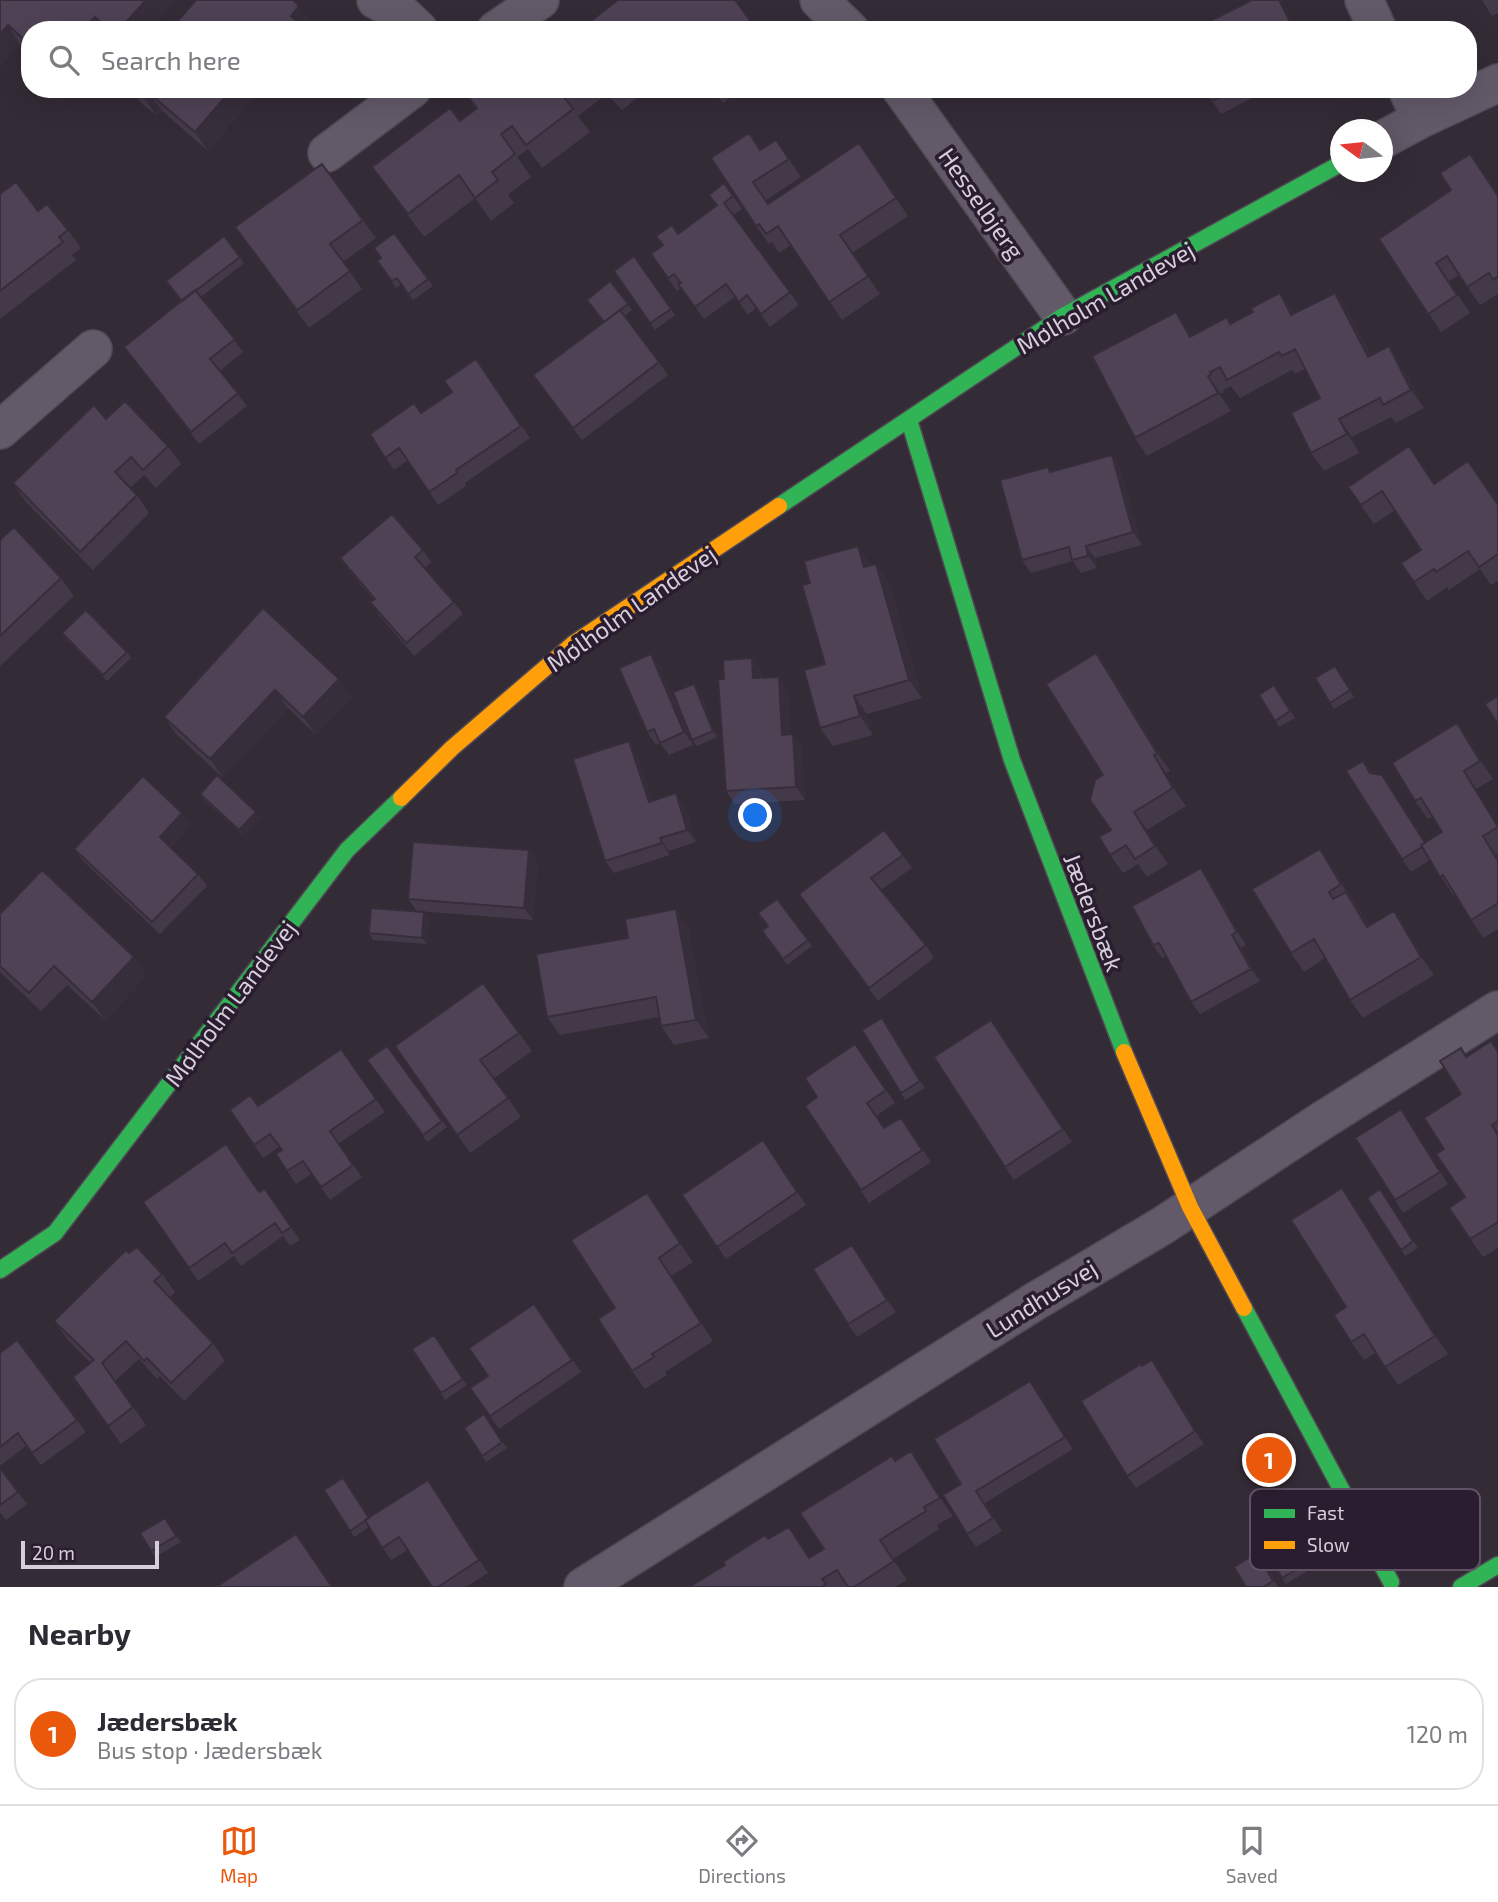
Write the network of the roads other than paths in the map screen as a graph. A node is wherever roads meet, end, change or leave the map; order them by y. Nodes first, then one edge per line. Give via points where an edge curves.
1 (376, 0) edge
2 (540, 0) edge
3 (819, 0) edge
4 (1364, 0) edge
5 (409, 21) edge
6 (509, 21) edge
7 (841, 21) edge
8 (1374, 21) edge
9 (1498, 83) edge
10 (1477, 88) edge
11 (400, 98) edge
12 (907, 98) edge
13 (1438, 98) edge
14 (1414, 104) edge
15 (1393, 128) edge
16 (327, 153) dead end
17 (1330, 169) edge
18 (1063, 316) junction
19 (93, 349) dead end
20 (909, 420) junction
21 (0, 430) edge
22 (1498, 1010) edge
23 (1190, 1208) junction
24 (0, 1270) edge
25 (1341, 1489) edge
26 (1498, 1565) edge
27 (1385, 1570) edge
28 (1391, 1582) dead end
29 (583, 1587) edge
30 (1461, 1587) edge

1 - 5 street
2 - 6 street
3 - 7 street
4 - 8 street
9 - 10 street
11 - 16 street
12 - 18 street, Hesselbjerg
13 - 14 street
14 - 15 street
17 - 18 street, Mølholm Landevej
18 - 20 street, Mølholm Landevej
19 - 21 street
20 - 23 street, Jædersbæk via 1012,760 1107,1012
20 - 24 street, Mølholm Landevej via 573,644 452,748 347,849 55,1233
22 - 23 street, Lundhusvej
23 - 25 street, Jædersbæk
23 - 29 street, Lundhusvej via 1034,1301
26 - 30 street
27 - 28 street, Jædersbæk

